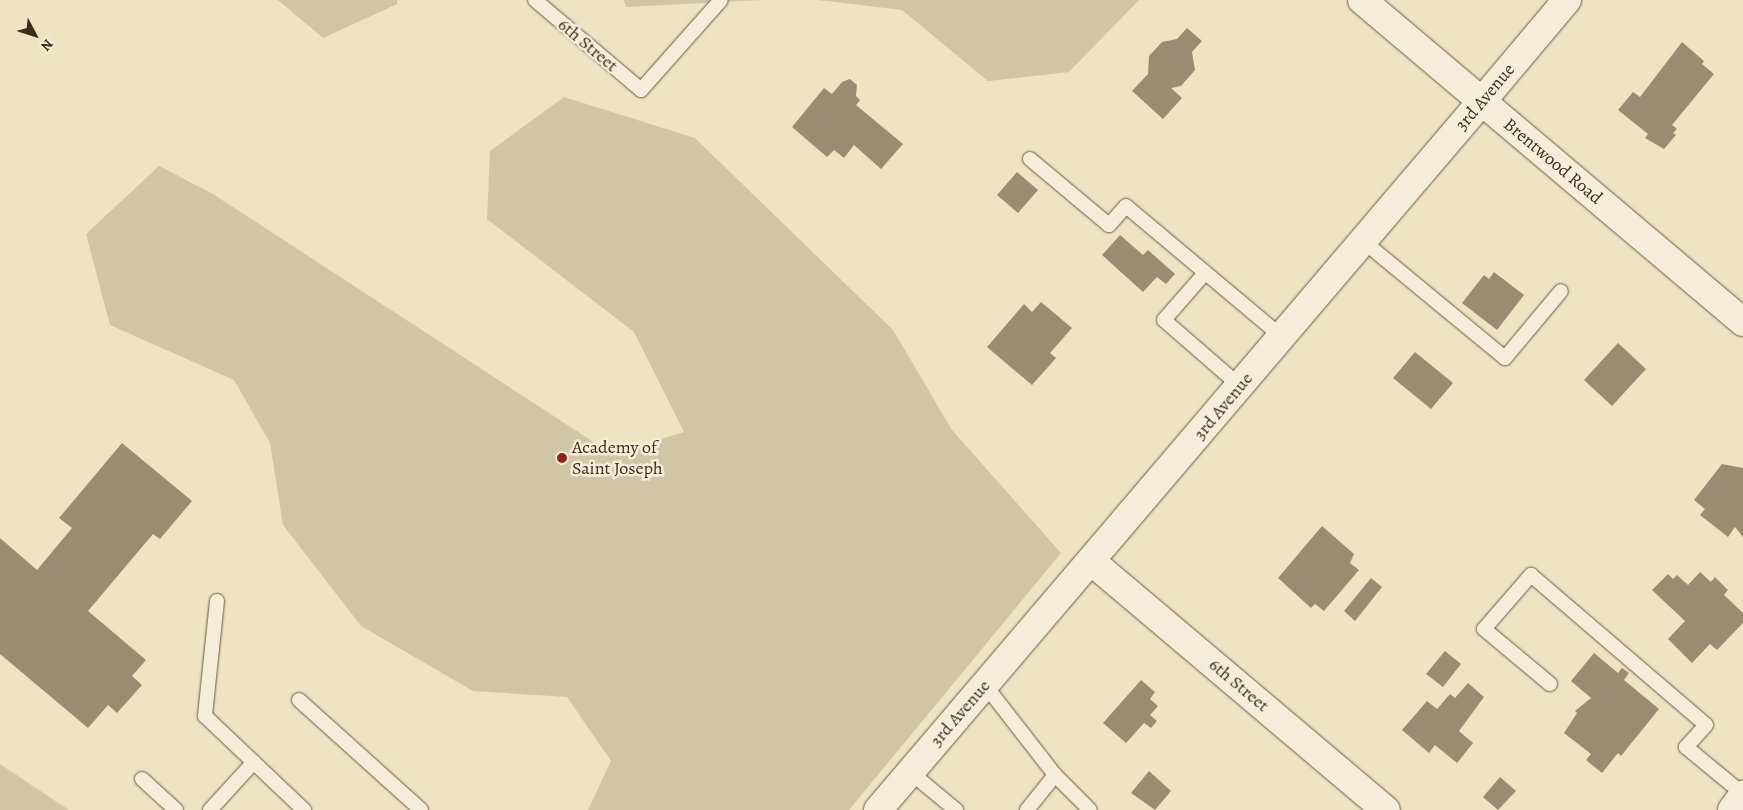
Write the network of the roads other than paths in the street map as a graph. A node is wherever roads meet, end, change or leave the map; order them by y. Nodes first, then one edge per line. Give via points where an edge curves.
1 (535, 0) edge
2 (722, 0) edge
3 (1362, 0) edge
4 (1567, 0) edge
5 (1482, 100) junction
6 (1030, 159) dead end
7 (1363, 241) junction
8 (1205, 272) junction
9 (1561, 291) dead end
10 (1743, 322) edge
11 (1282, 337) junction
12 (1240, 386) junction
13 (1091, 561) junction
14 (217, 601) dead end
15 (1550, 684) dead end
16 (985, 685) junction
17 (299, 700) dead end
18 (254, 762) junction
19 (910, 772) junction
20 (1055, 775) junction
21 (142, 779) dead end
22 (1743, 795) edge
23 (176, 810) edge
24 (210, 810) edge
25 (304, 810) edge
26 (421, 810) edge
27 (878, 810) edge
28 (956, 810) edge
29 (1026, 810) edge
30 (1090, 810) edge
31 (1386, 810) edge
32 (1732, 810) edge

1 - 2 lane, 6th Street via 641,90
3 - 5 street, Brentwood Road
4 - 5 street, 3rd Avenue
5 - 7 street, 3rd Avenue
5 - 10 street, Brentwood Road
6 - 8 lane via 1109,225 1126,206
7 - 9 lane via 1505,358
7 - 11 street, 3rd Avenue
8 - 11 lane
8 - 12 lane via 1164,320
11 - 12 street, 3rd Avenue
12 - 13 street, 3rd Avenue
13 - 16 street, 3rd Avenue
13 - 31 street, 6th Street
14 - 18 lane via 205,716
15 - 22 lane via 1484,629 1531,575 1706,725 1686,747
16 - 19 street, 3rd Avenue
16 - 20 lane
17 - 26 lane
18 - 24 lane
18 - 25 lane
19 - 27 street, 3rd Avenue
19 - 28 lane
20 - 29 lane
20 - 30 lane
21 - 23 lane
22 - 32 street

